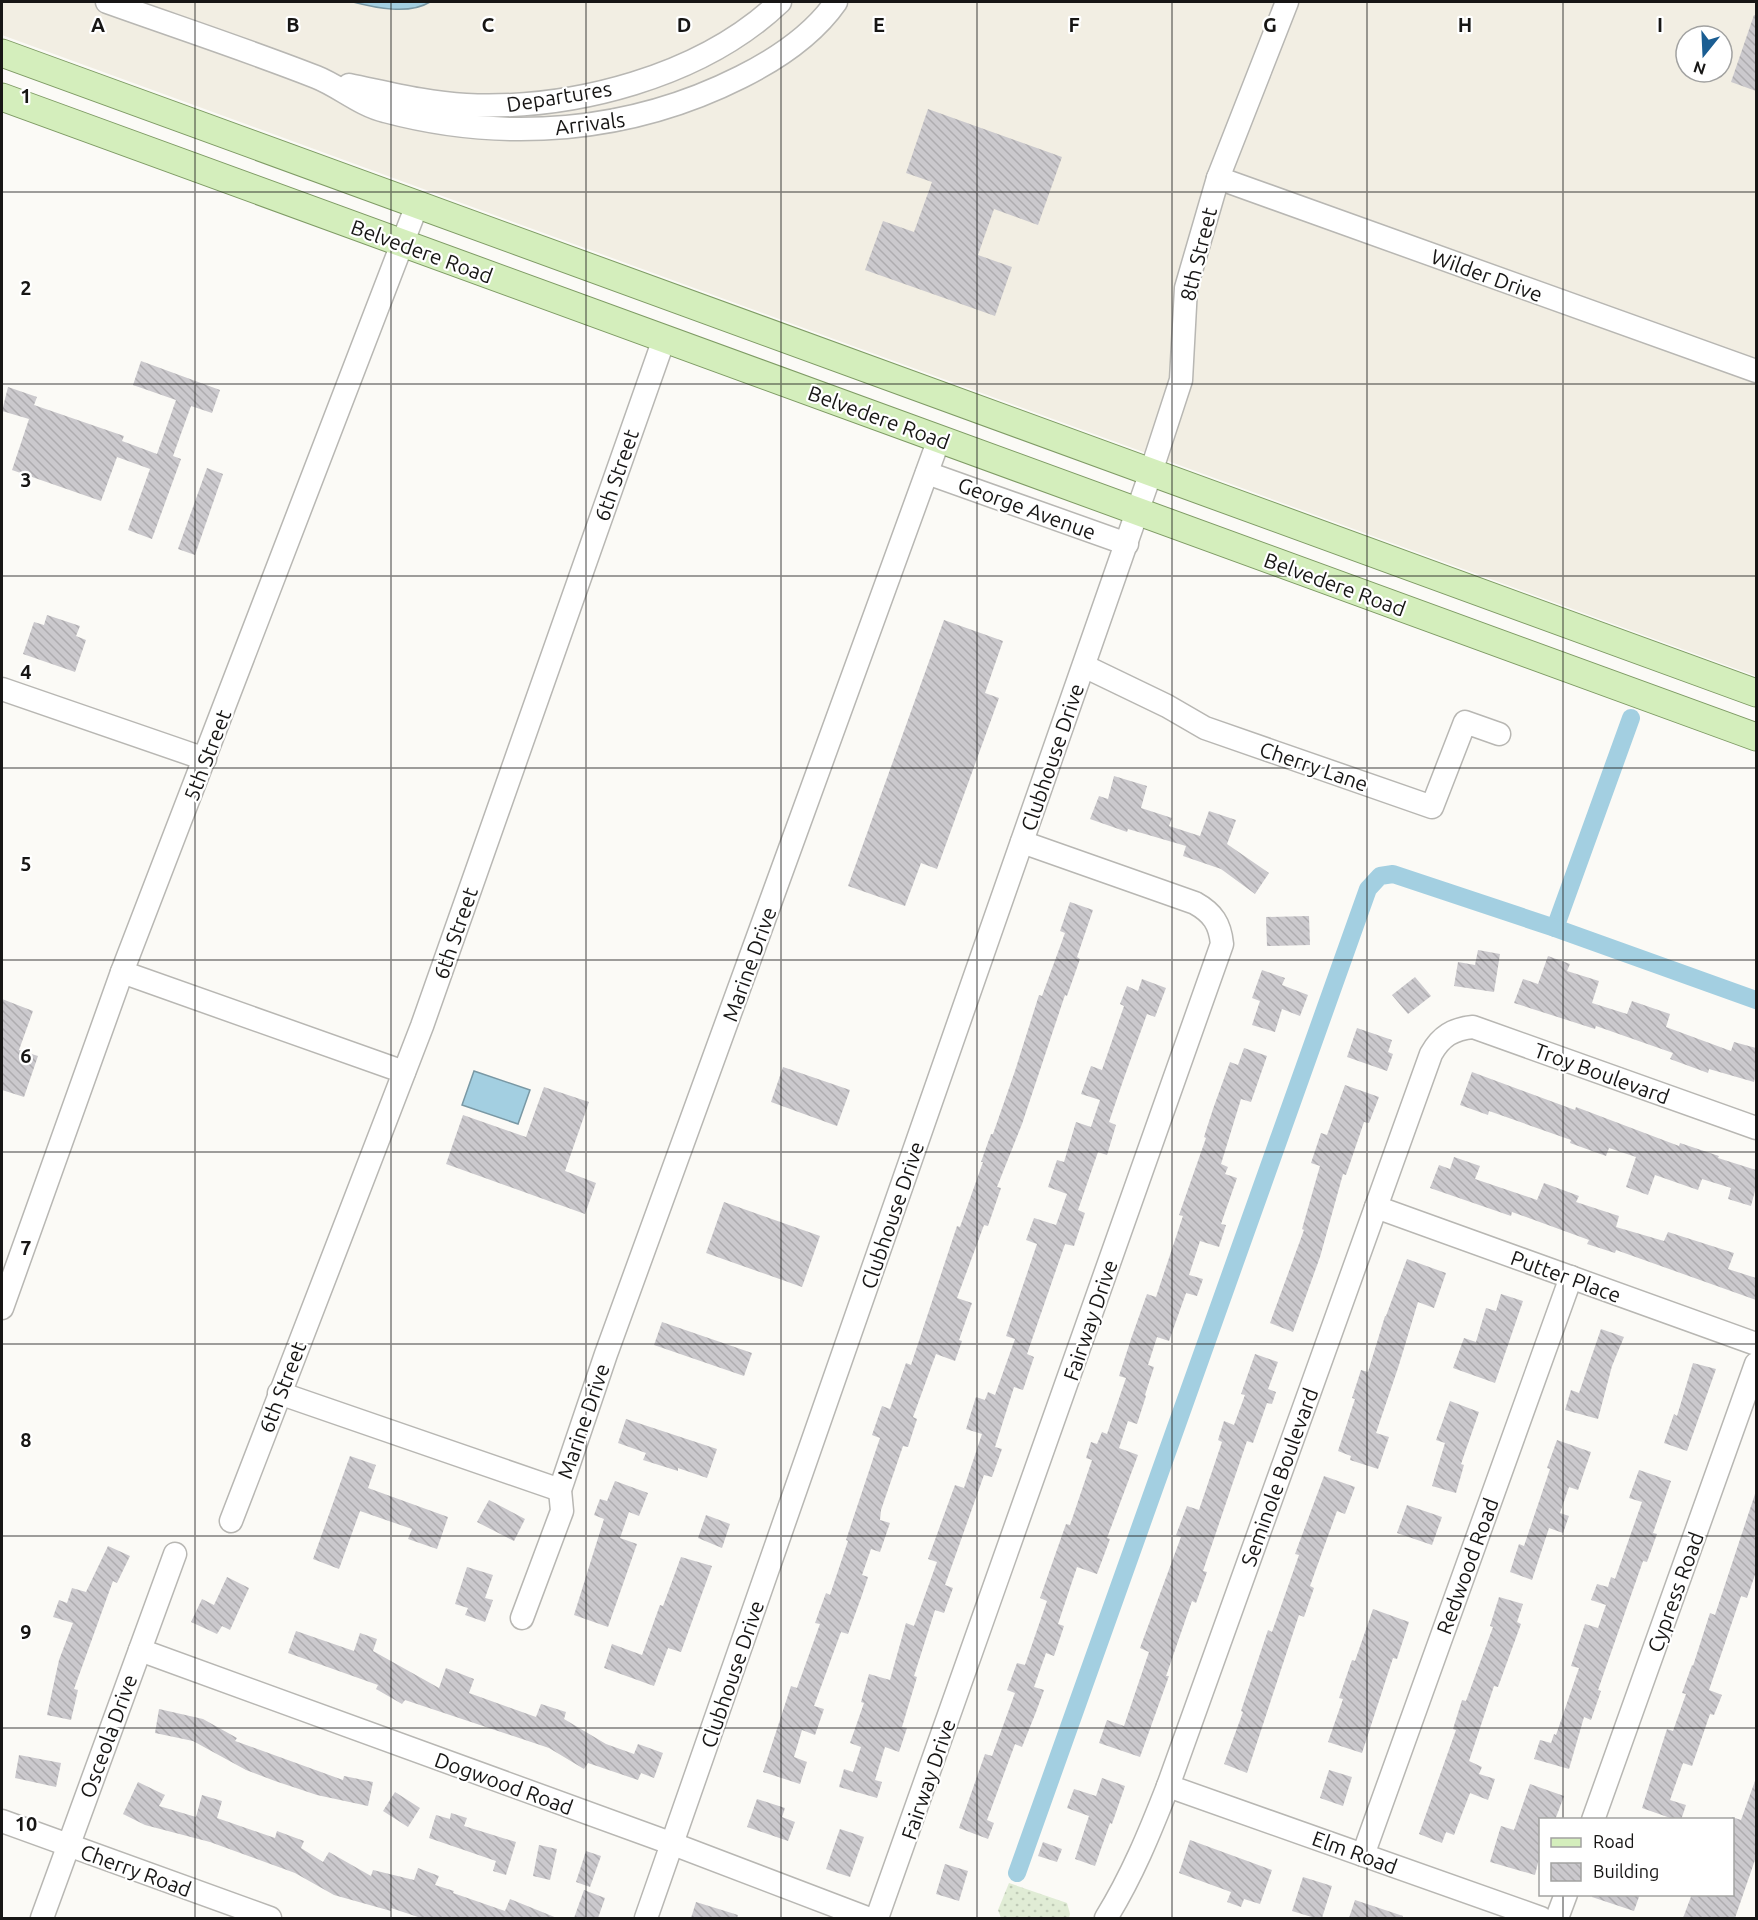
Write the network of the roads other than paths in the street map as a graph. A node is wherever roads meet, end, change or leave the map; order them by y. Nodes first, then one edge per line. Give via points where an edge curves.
1 (107, 2) edge
2 (780, 2) edge
3 (836, 2) edge
4 (1287, 2) edge
5 (2, 53) edge
6 (318, 78) junction
7 (2, 97) edge
8 (1218, 178) junction
9 (417, 205) junction
10 (403, 244) junction
11 (664, 339) junction
12 (1756, 371) edge
13 (939, 439) junction
14 (1152, 472) junction
15 (927, 473) junction
16 (1138, 512) junction
17 (1127, 544) junction
18 (1084, 666) junction
19 (2, 689) edge
20 (1756, 693) edge
21 (1498, 734) dead end
22 (1756, 737) edge
23 (205, 759) junction
24 (1022, 842) junction
25 (122, 972) junction
26 (1448, 1034) joint
27 (404, 1072) junction
28 (1756, 1128) edge
29 (1376, 1207) junction
30 (1571, 1278) junction
31 (2, 1308) edge
32 (1756, 1344) edge
33 (1756, 1364) edge
34 (279, 1393) junction
35 (560, 1490) junction
36 (231, 1521) dead end
37 (175, 1554) dead end
38 (522, 1618) dead end
39 (140, 1650) junction
40 (1168, 1786) junction
41 (1594, 1818) edge
42 (2, 1821) edge
43 (673, 1844) junction
44 (69, 1845) junction
45 (1363, 1855) junction
46 (1565, 1896) edge
47 (42, 1918) edge
48 (270, 1918) edge
49 (646, 1918) edge
50 (867, 1918) edge
51 (877, 1918) edge
52 (1106, 1918) edge
53 (1541, 1918) edge
54 (1557, 1918) edge

1 - 6 street
2 - 6 street, Departures via 737,36 680,65 620,87 557,100 464,105
3 - 6 street, Arrivals via 811,30 754,70 692,100 625,120 517,129 444,123 381,110
4 - 8 street, 8th Street
5 - 9 main road, Belvedere Road
7 - 10 main road, Belvedere Road
8 - 12 street, Wilder Drive
8 - 14 street, 8th Street via 1186,288 1181,380
9 - 10 street, 5th Street
9 - 14 main road, Belvedere Road
10 - 11 main road, Belvedere Road
10 - 23 street, 5th Street
11 - 13 main road, Belvedere Road
11 - 27 street, 6th Street
13 - 15 street, Marine Drive
13 - 16 main road, Belvedere Road
14 - 16 street, 8th Street
14 - 20 main road, Belvedere Road
15 - 17 street, George Avenue
15 - 35 street, Marine Drive
16 - 17 street, Clubhouse Drive
16 - 22 main road, Belvedere Road
17 - 18 street, Clubhouse Drive
18 - 21 street, Cherry Lane via 1206,728 1432,807 1465,722
18 - 24 street, Clubhouse Drive
19 - 23 street
23 - 25 street, 5th Street
24 - 43 street, Clubhouse Drive
24 - 51 street, Fairway Drive via 1207,909 1221,931 1222,944
25 - 27 street
25 - 31 street, 5th Street
26 - 28 street, Troy Boulevard via 1473,1027
26 - 29 street, Seminole Boulevard via 1431,1054
27 - 34 street, 6th Street
29 - 30 street, Putter Place
29 - 40 street, Seminole Boulevard
30 - 32 street, Putter Place
30 - 45 street, Redwood Road
33 - 41 street, Cypress Road
34 - 35 street, Marine Drive
34 - 36 street, 6th Street
35 - 38 street, Marine Drive via 562,1511
37 - 39 street, Osceola Drive
39 - 43 street, Dogwood Road
39 - 44 street, Osceola Drive
40 - 45 street, Elm Road
40 - 52 street, Seminole Boulevard via 1146,1844
42 - 44 street, Cherry Road
43 - 49 street, Clubhouse Drive
43 - 50 street, Dogwood Road
44 - 47 street, Osceola Drive
44 - 48 street, Cherry Road
45 - 53 street, Elm Road
46 - 54 street

